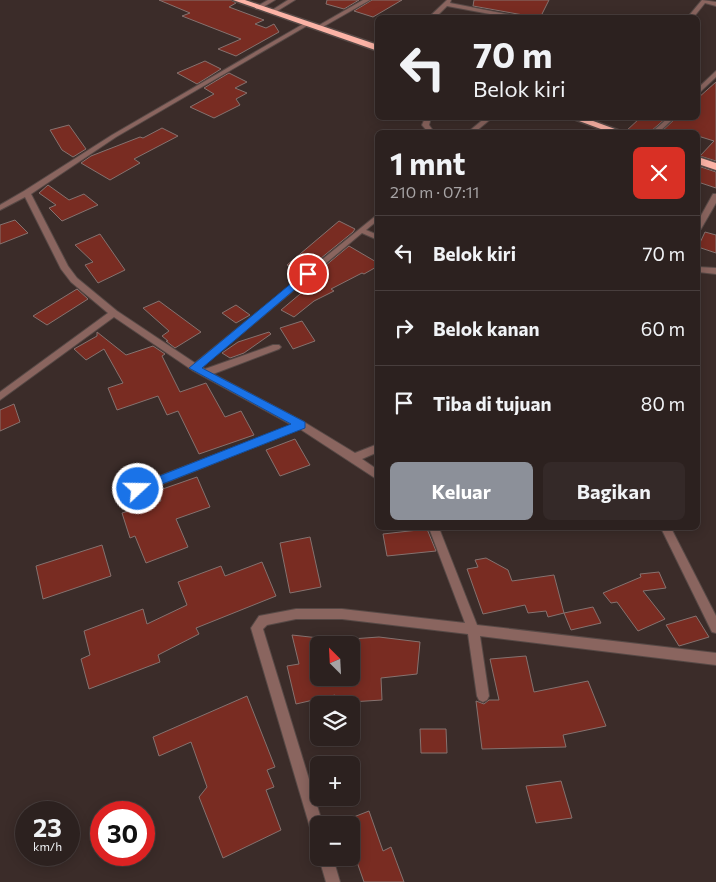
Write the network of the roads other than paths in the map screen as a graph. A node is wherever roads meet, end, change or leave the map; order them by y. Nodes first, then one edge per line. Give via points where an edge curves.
1 (237, 0) edge
2 (272, 0) edge
3 (292, 0) edge
4 (367, 0) edge
5 (704, 1) edge
6 (447, 2) edge
7 (716, 4) edge
8 (258, 8) junction
9 (272, 12) junction
10 (434, 15) edge
11 (509, 15) edge
12 (692, 15) edge
13 (307, 24) junction
14 (319, 27) junction
15 (375, 47) edge
16 (716, 73) edge
17 (700, 89) edge
18 (486, 120) edge
19 (582, 120) edge
20 (669, 120) edge
21 (474, 130) edge
22 (612, 130) edge
23 (657, 130) edge
24 (700, 161) edge
25 (716, 167) edge
26 (27, 193) junction
27 (716, 196) edge
28 (0, 208) edge
29 (375, 218) edge
30 (700, 224) edge
31 (361, 230) junction
32 (375, 237) edge
33 (700, 270) edge
34 (716, 271) edge
35 (114, 313) junction
36 (276, 347) dead end
37 (195, 368) junction
38 (205, 373) junction
39 (0, 397) edge
40 (301, 425) junction
41 (375, 449) edge
42 (354, 458) junction
43 (375, 474) edge
44 (138, 489) dead end
45 (435, 530) edge
46 (667, 530) edge
47 (716, 628) edge
48 (473, 629) junction
49 (716, 659) edge
50 (483, 696) dead end
51 (314, 816) edge
52 (328, 866) edge
53 (333, 882) edge

1 - 8 highway
2 - 8 street
3 - 9 street
4 - 14 street
5 - 7 street
5 - 12 street
6 - 10 street
6 - 11 street
8 - 9 highway
9 - 13 highway
13 - 14 highway
13 - 26 street via 114,136
14 - 15 highway
16 - 17 street
18 - 21 street
19 - 22 highway
20 - 23 street
24 - 25 highway
26 - 28 street
26 - 35 street via 68,274
27 - 30 street
29 - 31 street
31 - 32 street
31 - 37 street
33 - 34 street
35 - 37 street
35 - 39 street
36 - 38 street
37 - 38 street
38 - 40 street
40 - 42 street
40 - 44 street
41 - 42 street
42 - 43 street
45 - 48 street
46 - 47 street
48 - 49 street
48 - 50 street
48 - 51 street via 342,614 296,614 258,623
52 - 53 street

